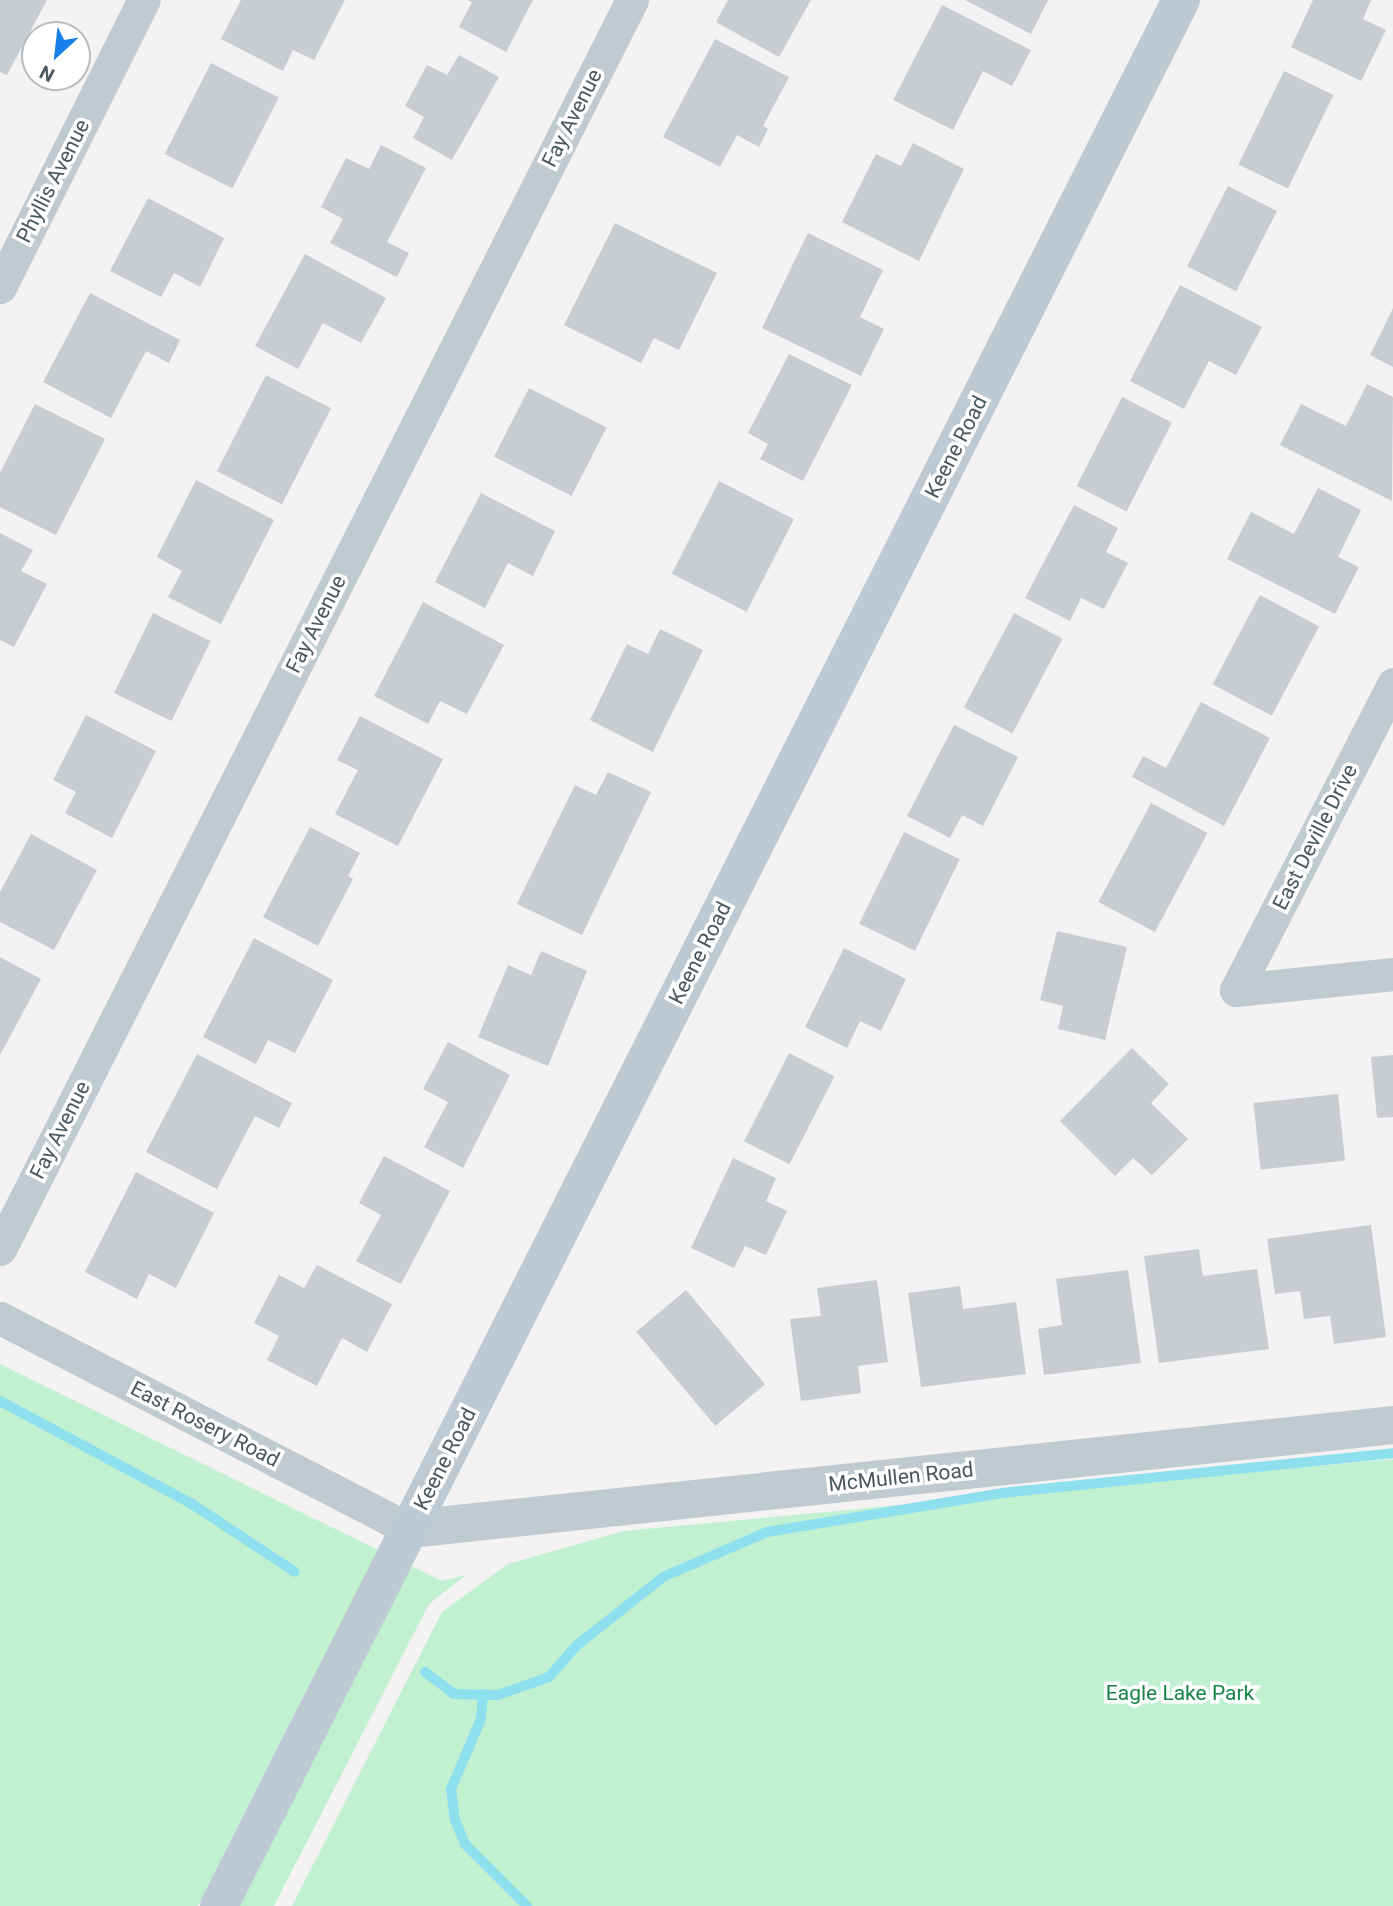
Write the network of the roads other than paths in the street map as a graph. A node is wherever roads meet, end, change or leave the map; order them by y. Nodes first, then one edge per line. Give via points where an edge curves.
1 (144, 0) edge
2 (632, 0) edge
3 (1181, 0) edge
4 (0, 287) edge
5 (1393, 684) edge
6 (1393, 974) edge
7 (0, 1249) edge
8 (0, 1318) edge
9 (1393, 1425) edge
10 (410, 1529) junction
11 (219, 1906) edge

1 - 4 street, Phyllis Avenue
2 - 7 street, Fay Avenue
3 - 10 main road, Keene Road
5 - 6 street, East Deville Drive via 1236,990
8 - 10 street, East Rosery Road
9 - 10 street, McMullen Road
10 - 11 main road, Keene Road

